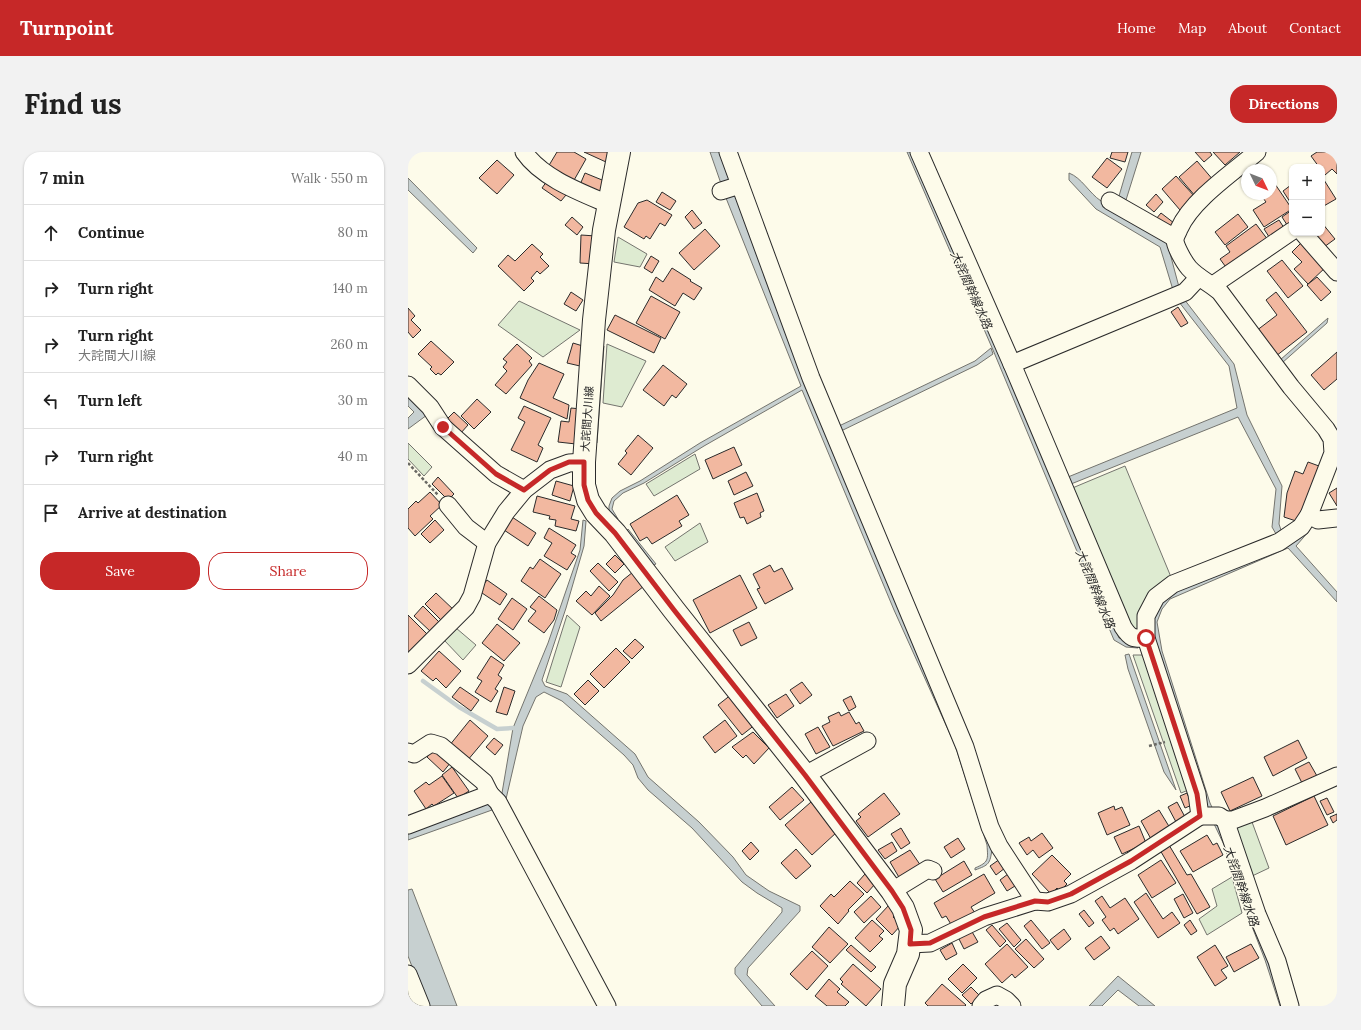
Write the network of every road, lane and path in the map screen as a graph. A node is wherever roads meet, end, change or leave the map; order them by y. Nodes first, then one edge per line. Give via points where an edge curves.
1 (524, 152) edge
2 (620, 152) edge
3 (728, 152) edge
4 (919, 152) edge
5 (1257, 152) edge
6 (740, 185) junction
7 (721, 191) dead end
8 (1110, 200) dead end
9 (608, 204) junction
10 (1289, 233) edge
11 (1306, 236) edge
12 (1175, 238) junction
13 (1337, 272) edge
14 (1206, 281) junction
15 (1012, 364) junction
16 (408, 385) edge
17 (584, 462) junction
18 (408, 463) edge
19 (524, 490) junction
20 (448, 505) joint
21 (1309, 515) junction
22 (1337, 518) edge
23 (487, 543) junction
24 (1146, 638) junction
25 (408, 665) edge
26 (867, 741) dead end
27 (1164, 742) dead end
28 (1150, 746) dead end
29 (408, 752) edge
30 (805, 775) junction
31 (1337, 776) edge
32 (490, 794) junction
33 (1213, 817) junction
34 (408, 825) edge
35 (933, 871) dead end
36 (892, 891) junction
37 (1035, 901) junction
38 (910, 944) junction
39 (408, 974) edge
40 (420, 1006) edge
41 (607, 1006) edge
42 (893, 1006) edge
43 (981, 1006) edge
44 (1012, 1006) edge
45 (1290, 1006) edge

1 - 9 street via 537,167 571,188
2 - 9 main road, 大詫間大川線
3 - 6 street
4 - 15 street
5 - 12 street via 1203,197 1184,219
6 - 7 street
6 - 37 street via 811,378 965,747 990,827 999,846
8 - 12 street
9 - 17 main road, 大詫間大川線 via 594,320
10 - 14 street
11 - 13 street
12 - 14 street via 1178,250 1188,267
14 - 15 street
14 - 21 street via 1220,292 1332,440 1333,453
15 - 24 street via 1123,627 1128,636 1136,639
16 - 19 street via 430,407 443,427 496,474
17 - 19 street via 569,462 550,470
17 - 30 main road, 大詫間大川線 via 584,485 588,500 596,513 615,533
18 - 20 path
19 - 23 street via 506,512
20 - 23 street via 466,527
21 - 22 street via 1318,520
21 - 24 street via 1302,527 1280,542 1167,588 1156,597 1146,616
23 - 25 street via 472,596 466,607
24 - 33 street via 1197,794
26 - 30 street
27 - 28 path
29 - 32 street via 414,754 431,743 441,746 484,782
30 - 36 main road, 大詫間大川線
31 - 33 street via 1233,820
32 - 34 street
32 - 41 street via 498,802
33 - 37 street via 1071,894 1048,902
33 - 45 street via 1277,961
35 - 36 street via 928,869
36 - 38 main road, 大詫間大川線 via 903,908 911,930
37 - 38 street via 984,917 930,943
38 - 42 main road, 大詫間大川線 via 895,984
39 - 40 street
43 - 44 street via 986,1000 997,995

